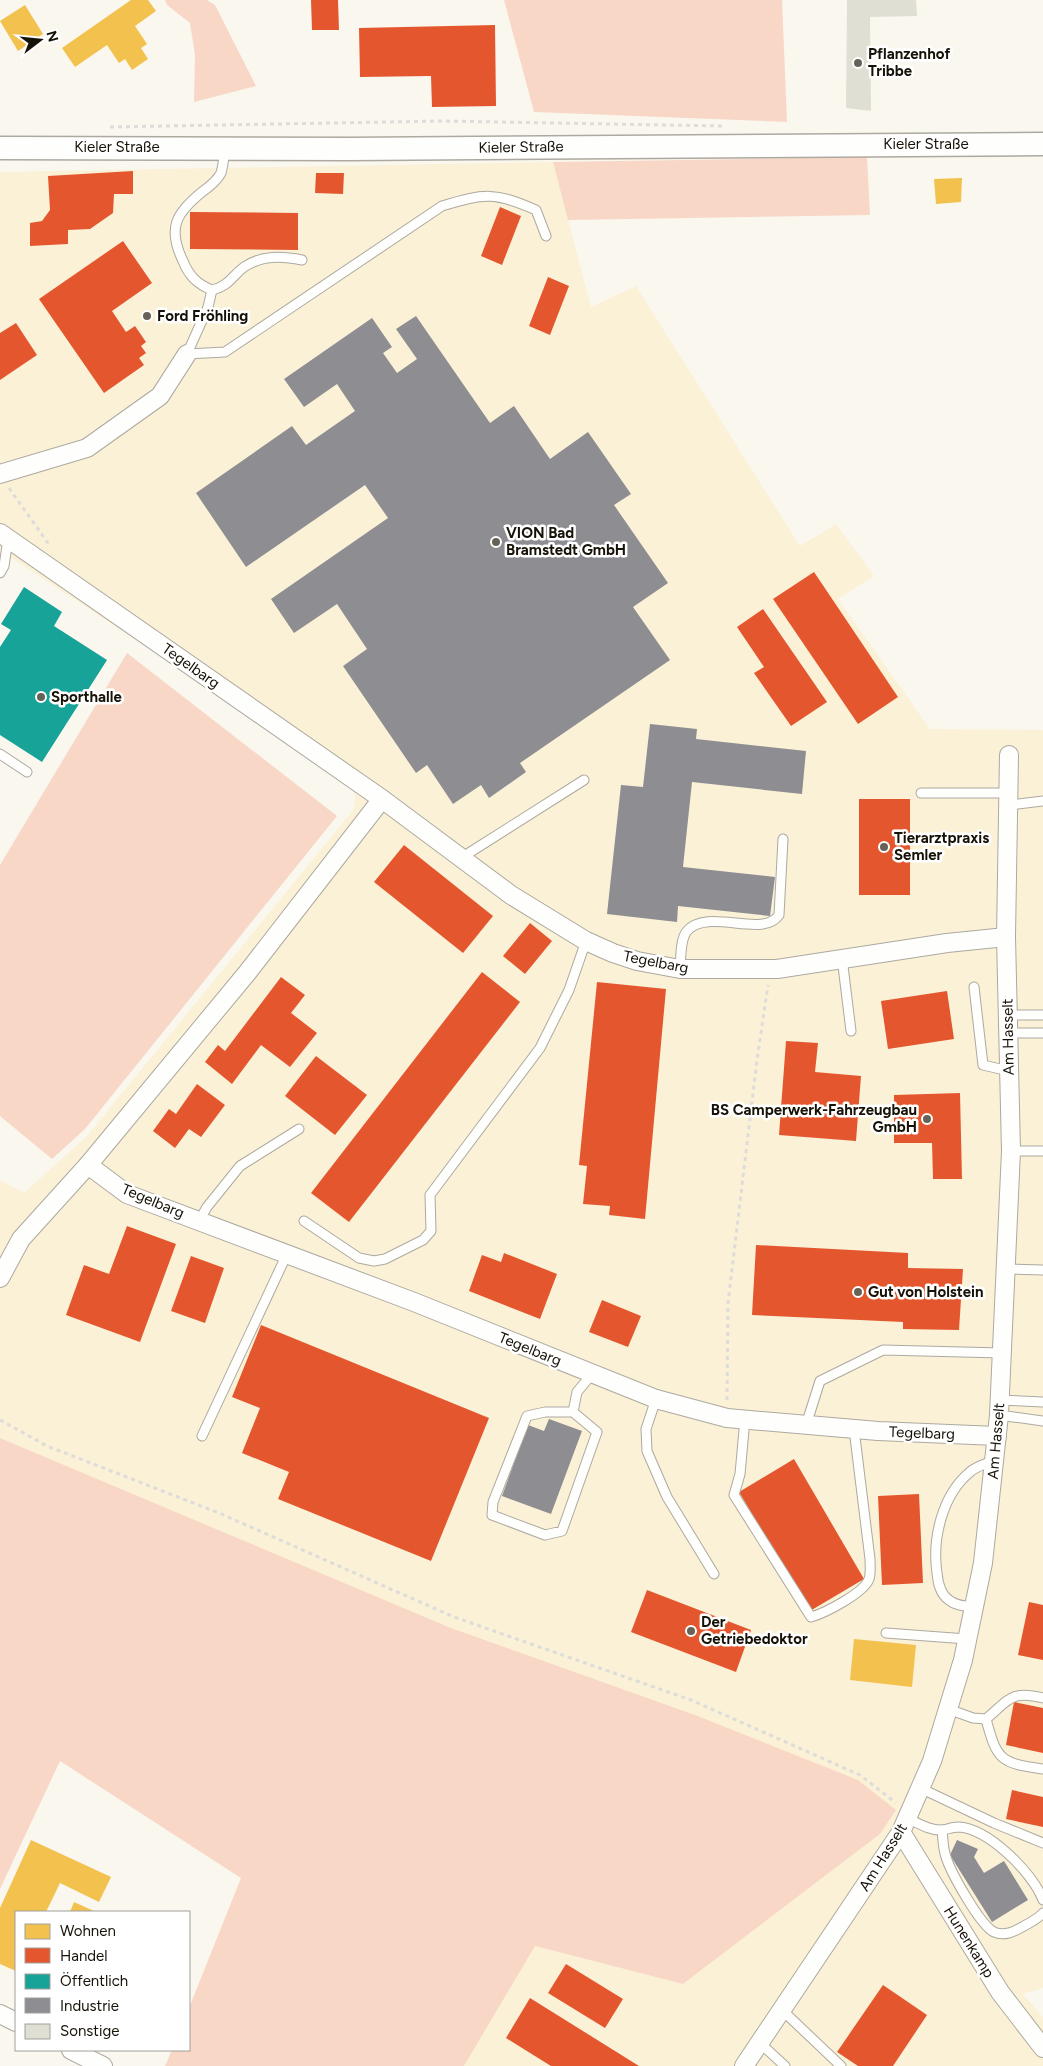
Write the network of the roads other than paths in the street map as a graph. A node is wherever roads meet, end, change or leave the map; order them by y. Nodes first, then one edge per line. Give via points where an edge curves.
1 (1043, 144) edge
2 (226, 147) junction
3 (0, 148) edge
4 (546, 236) dead end
5 (302, 260) dead end
6 (212, 290) junction
7 (187, 354) junction
8 (3, 478) edge
9 (4, 536) edge
10 (0, 573) edge
11 (0, 754) edge
12 (1009, 755) dead end
13 (27, 772) dead end
14 (584, 780) dead end
15 (921, 793) dead end
16 (382, 799) junction
17 (1009, 799) junction
18 (1043, 801) edge
19 (783, 839) dead end
20 (460, 858) junction
21 (1006, 937) junction
22 (586, 941) junction
23 (842, 958) junction
24 (680, 969) junction
25 (974, 987) dead end
26 (1043, 1015) edge
27 (1008, 1024) junction
28 (851, 1031) dead end
29 (1043, 1033) edge
30 (1009, 1071) junction
31 (300, 1129) dead end
32 (1011, 1151) junction
33 (1043, 1151) edge
34 (88, 1165) junction
35 (199, 1221) junction
36 (304, 1221) dead end
37 (287, 1254) junction
38 (1006, 1269) junction
39 (1043, 1270) edge
40 (0, 1278) edge
41 (1002, 1353) junction
42 (592, 1374) junction
43 (656, 1399) junction
44 (1043, 1402) edge
45 (999, 1408) junction
46 (573, 1412) junction
47 (745, 1419) junction
48 (1043, 1421) edge
49 (806, 1425) junction
50 (854, 1429) junction
51 (202, 1436) dead end
52 (997, 1436) junction
53 (994, 1460) junction
54 (714, 1574) dead end
55 (974, 1607) junction
56 (886, 1632) dead end
57 (967, 1639) junction
58 (1043, 1698) edge
59 (948, 1709) junction
60 (986, 1719) junction
61 (1043, 1769) edge
62 (920, 1788) junction
63 (906, 1821) junction
64 (942, 1830) junction
65 (1043, 1843) edge
66 (1043, 1900) edge
67 (1043, 1913) edge
68 (782, 2010) junction
69 (0, 2014) edge
70 (15, 2022) edge
71 (760, 2043) junction
72 (1043, 2048) edge
73 (73, 2051) edge
74 (103, 2066) edge
75 (744, 2066) edge
76 (785, 2066) edge
77 (841, 2066) edge

1 - 2 street, Kieler Straße
2 - 3 street, Kieler Straße
2 - 6 lane via 221,173 185,206 174,235 187,271 199,285
4 - 7 lane via 536,210 510,198 478,195 442,206 225,352
5 - 6 lane via 280,256 262,259 244,268 222,288
6 - 7 lane
7 - 8 street via 160,396 87,448
9 - 10 lane via 4,566
9 - 16 street, Tegelbarg
11 - 13 lane
12 - 17 street, Am Hasselt
14 - 20 lane
15 - 17 lane
16 - 20 street, Tegelbarg
16 - 34 street via 247,973
17 - 18 lane
17 - 21 street, Am Hasselt
19 - 24 lane via 779,915 776,920 764,924 710,922 694,926 684,937
20 - 22 street, Tegelbarg via 511,895
21 - 23 street, Tegelbarg
21 - 27 street, Am Hasselt
22 - 24 street, Tegelbarg via 637,961
22 - 36 lane via 569,990 540,1048 430,1195 432,1223 426,1238 385,1259 366,1261
23 - 24 street, Tegelbarg via 777,969
23 - 28 lane
25 - 30 lane via 984,1065
26 - 27 lane
27 - 29 lane
27 - 30 street, Am Hasselt
30 - 32 street, Am Hasselt
31 - 35 lane via 240,1166
32 - 33 lane
32 - 38 street, Am Hasselt
34 - 35 street, Tegelbarg via 127,1194
34 - 40 street via 21,1239
35 - 37 street, Tegelbarg
37 - 42 street, Tegelbarg
37 - 51 lane
38 - 39 lane
38 - 41 street, Am Hasselt
41 - 45 street, Am Hasselt
41 - 49 lane via 883,1350 820,1381
42 - 43 street, Tegelbarg
42 - 46 lane via 577,1392
43 - 47 street, Tegelbarg via 726,1418
43 - 54 lane via 646,1429 647,1450 667,1497
44 - 45 lane
45 - 48 lane
45 - 52 street, Am Hasselt
46 - 46 lane via 597,1432 562,1531 545,1535 492,1515 493,1502 527,1416 544,1412
47 - 49 street, Tegelbarg
47 - 50 lane via 740,1474 734,1495 810,1617 819,1615 863,1588 870,1578
49 - 50 street, Tegelbarg
50 - 52 street, Tegelbarg
52 - 53 street, Am Hasselt
53 - 55 street, Am Hasselt via 983,1563
53 - 55 lane via 971,1471 959,1484 948,1501 937,1532 935,1560 939,1586 946,1599
55 - 57 street, Am Hasselt
56 - 57 lane
57 - 59 street, Am Hasselt
58 - 60 lane via 1026,1694 1014,1696
59 - 60 lane
59 - 62 street, Am Hasselt
60 - 61 lane via 992,1743 1002,1758 1014,1765
62 - 63 street, Am Hasselt
62 - 65 lane
63 - 64 lane
63 - 68 street, Am Hasselt
63 - 72 street, Hunenkamp via 1000,1992
64 - 66 lane via 958,1827 988,1838 1021,1868
64 - 67 lane via 946,1857 987,1926 995,1932 1013,1932
68 - 71 street, Am Hasselt
68 - 77 lane
69 - 70 street
71 - 75 street, Am Hasselt
71 - 76 lane
73 - 74 street

